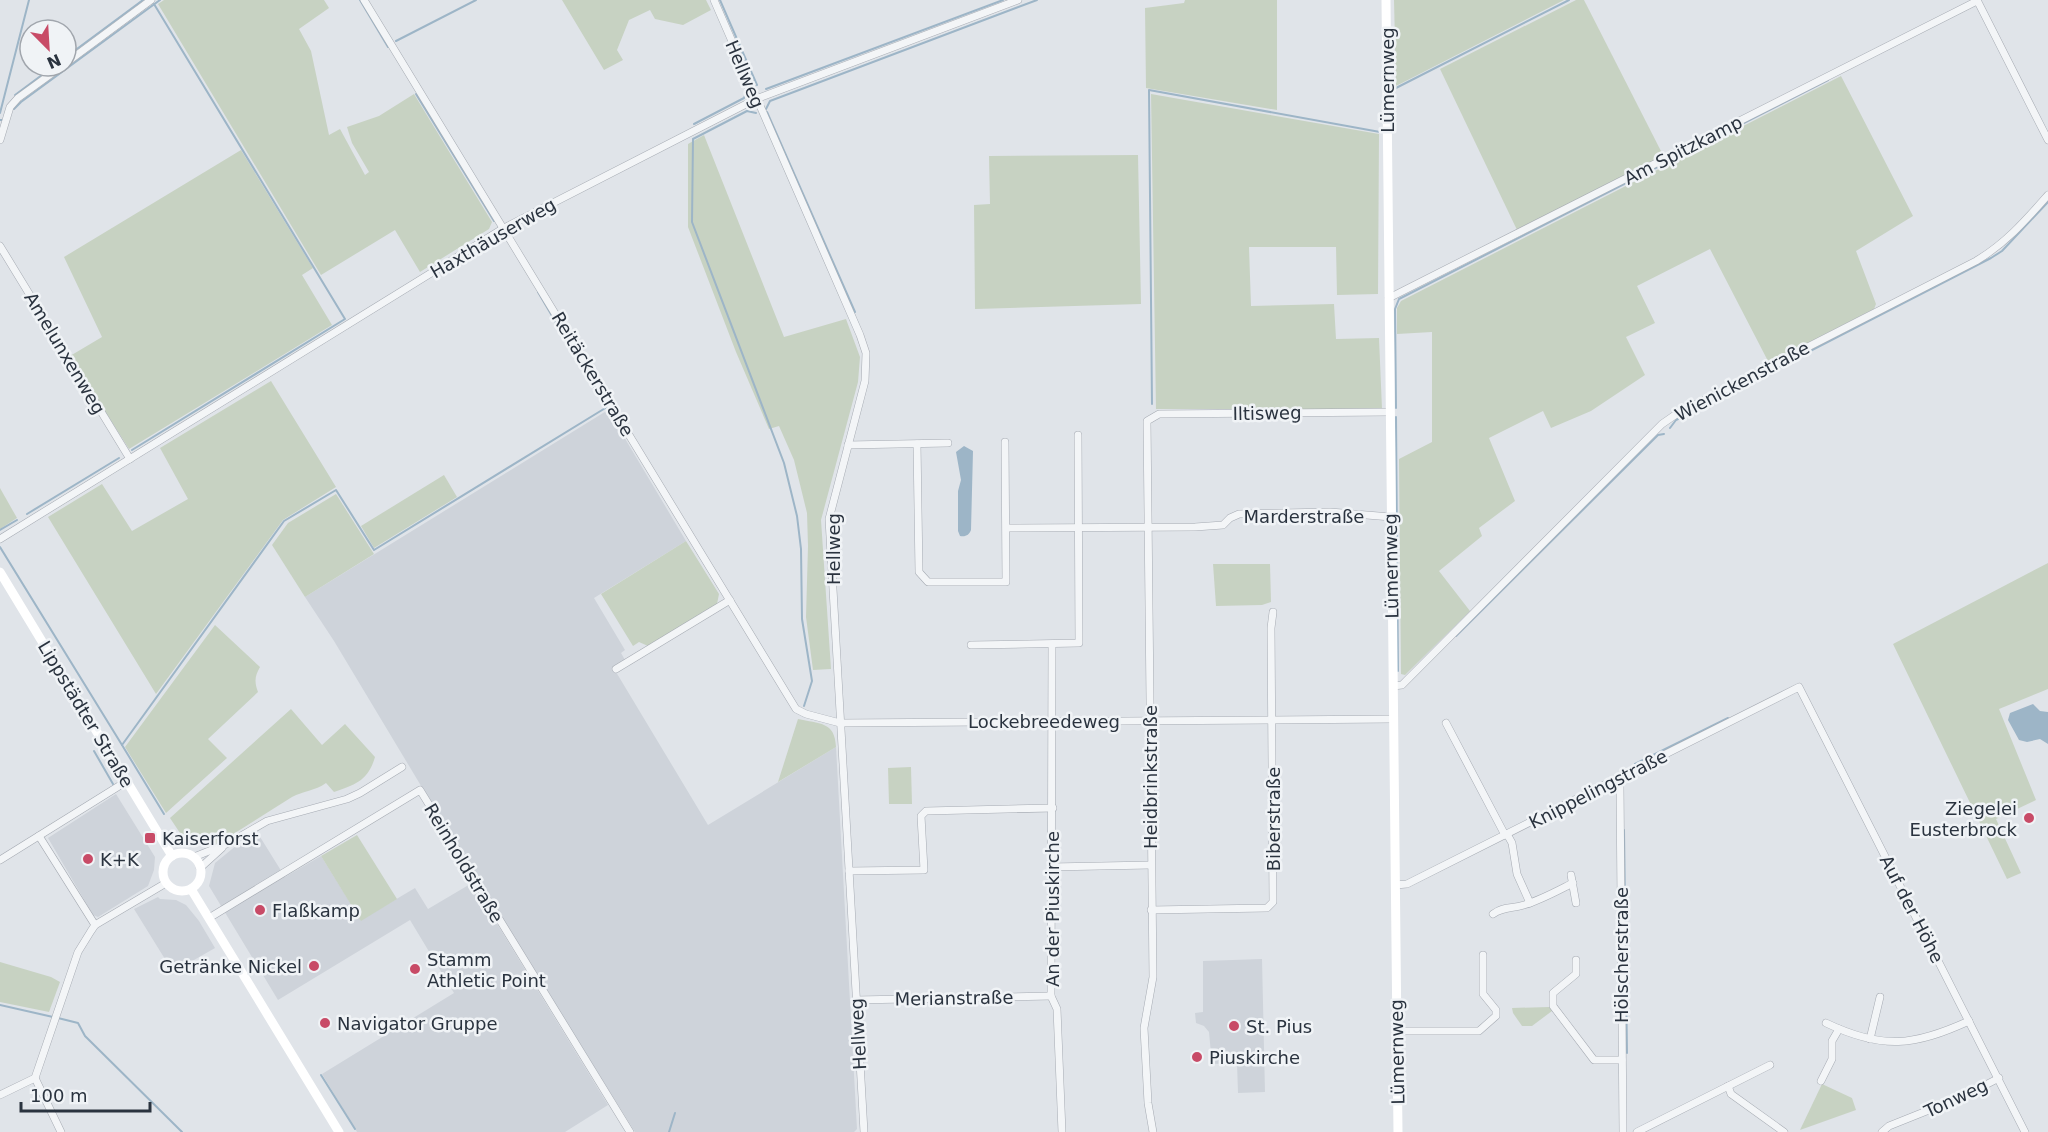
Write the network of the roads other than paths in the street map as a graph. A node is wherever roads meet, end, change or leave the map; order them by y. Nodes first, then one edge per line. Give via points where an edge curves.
1 (151, 0) edge
2 (364, 0) edge
3 (714, 0) edge
4 (1018, 0) edge
5 (1386, 0) edge
6 (1977, 0) edge
7 (78, 54) edge
8 (46, 78) edge
9 (756, 99) junction
10 (0, 140) edge
11 (2048, 140) edge
12 (2048, 195) edge
13 (504, 228) junction
14 (0, 246) edge
15 (1389, 298) junction
16 (1390, 412) junction
17 (1147, 421) joint
18 (1078, 435) dead end
19 (1005, 442) dead end
20 (948, 443) dead end
21 (917, 444) junction
22 (848, 445) junction
23 (130, 459) junction
24 (1390, 517) junction
25 (1148, 526) junction
26 (1078, 527) junction
27 (1006, 528) junction
28 (0, 538) edge
29 (0, 572) edge
30 (730, 600) junction
31 (1273, 612) dead end
32 (1053, 644) junction
33 (971, 645) dead end
34 (616, 669) dead end
35 (1393, 686) junction
36 (1799, 687) joint
37 (1393, 719) junction
38 (1053, 720) junction
39 (1150, 720) junction
40 (1273, 720) junction
41 (840, 723) junction
42 (1446, 723) dead end
43 (402, 767) dead end
44 (1618, 779) junction
45 (127, 781) junction
46 (1053, 808) junction
47 (1506, 834) junction
48 (39, 836) junction
49 (229, 843) junction
50 (172, 856) junction
51 (194, 857) junction
52 (0, 860) edge
53 (1150, 866) junction
54 (1051, 867) junction
55 (200, 868) junction
56 (849, 871) junction
57 (1571, 875) dead end
58 (166, 883) junction
59 (1573, 883) junction
60 (1395, 885) junction
61 (191, 889) junction
62 (1530, 903) junction
63 (1576, 903) dead end
64 (1151, 910) junction
65 (1493, 914) dead end
66 (209, 918) junction
67 (96, 926) junction
68 (1483, 955) dead end
69 (1576, 960) dead end
70 (1051, 996) junction
71 (1880, 997) dead end
72 (856, 1000) junction
73 (1969, 1021) junction
74 (1826, 1023) dead end
75 (1839, 1029) junction
76 (1396, 1032) junction
77 (1870, 1039) junction
78 (1622, 1060) junction
79 (1770, 1065) dead end
80 (34, 1077) junction
81 (1999, 1078) junction
82 (1821, 1081) dead end
83 (1728, 1086) junction
84 (0, 1095) edge
85 (61, 1132) edge
86 (339, 1132) edge
87 (630, 1132) edge
88 (864, 1132) edge
89 (1062, 1132) edge
90 (1153, 1132) edge
91 (1398, 1132) edge
92 (1623, 1132) edge
93 (1636, 1132) edge
94 (1784, 1132) edge
95 (1882, 1132) edge
96 (2025, 1132) edge

1 - 7 street
2 - 13 street, Reitäckerstraße
3 - 9 street, Hellweg
4 - 9 street, Haxthäuserweg
5 - 15 street, Lümernweg
6 - 11 street
6 - 15 street, Am Spitzkamp
8 - 10 street via 10,107
9 - 13 street, Haxthäuserweg
9 - 22 street, Hellweg via 866,353 865,381
12 - 35 street, Wienickenstraße via 1998,248 1662,424 1402,685
13 - 23 street, Haxthäuserweg
13 - 30 street, Reitäckerstraße
14 - 23 street, Amelunxenweg
15 - 16 street, Lümernweg
16 - 17 street, Iltisweg via 1159,414
16 - 24 street, Lümernweg
17 - 25 street, Heidbrinkstraße
18 - 26 street
19 - 27 street
20 - 21 street
21 - 22 street
21 - 27 street via 919,572 928,582 1006,582
22 - 41 street, Hellweg via 829,519
23 - 28 street, Haxthäuserweg
24 - 25 street, Marderstraße via 1330,512 1239,514 1223,525
24 - 35 street, Lümernweg
25 - 26 street, Marderstraße
25 - 39 street, Heidbrinkstraße
26 - 27 street, Marderstraße
26 - 32 street via 1079,644
29 - 45 street, Lippstädter Straße
30 - 34 street
30 - 41 street, Reitäckerstraße via 796,709
31 - 40 street, Biberstraße
32 - 33 street
32 - 38 street, An der Piuskirche
35 - 37 street, Lümernweg
36 - 44 street, Knippelingstraße
36 - 73 street, Auf der Höhe
37 - 40 street, Lockebreedeweg
37 - 60 street, Lümernweg
38 - 39 street, Lockebreedeweg
38 - 41 street, Lockebreedeweg
38 - 46 street, An der Piuskirche
39 - 40 street, Lockebreedeweg
39 - 53 street, Heidbrinkstraße
40 - 64 street, Biberstraße via 1273,902 1270,906
41 - 56 street, Hellweg
42 - 47 street
43 - 49 street via 347,799 267,821
44 - 47 street, Knippelingstraße
44 - 78 street, Hölscherstraße
45 - 48 street
45 - 50 street, Lippstädter Straße
46 - 54 street, An der Piuskirche
46 - 56 street via 926,811 921,816 924,870
47 - 60 street, Knippelingstraße via 1407,884
47 - 62 street via 1512,843 1516,874
48 - 52 street
48 - 67 street
49 - 51 street
49 - 55 street
50 - 51 street via 183,853
50 - 58 street via 163,868
51 - 55 street
53 - 54 street
53 - 64 street, Heidbrinkstraße
54 - 70 street, An der Piuskirche
55 - 61 street via 199,879
56 - 72 street, Hellweg
57 - 59 street
58 - 61 street via 177,891
58 - 67 street
59 - 62 street
59 - 63 street
60 - 76 street, Lümernweg
61 - 66 street
62 - 65 street
64 - 90 street, Heidbrinkstraße via 1152,977 1144,1028
66 - 86 street
66 - 87 street, Reinholdstraße via 420,790
67 - 80 street via 78,952
68 - 76 street via 1483,994 1496,1010 1496,1016 1479,1031
69 - 78 street via 1576,974 1552,993 1553,1006 1594,1060
70 - 72 street, Merianstraße
70 - 89 street, An der Piuskirche via 1057,1009
71 - 77 street
72 - 88 street, Hellweg
73 - 77 street via 1920,1040
73 - 81 street, Auf der Höhe
74 - 75 street
75 - 77 street
75 - 82 street via 1832,1041 1832,1059
76 - 91 street, Lümernweg
78 - 92 street, Hölscherstraße
79 - 83 street
80 - 84 street
80 - 85 street
81 - 95 street, Tonweg
81 - 96 street, Auf der Höhe
83 - 93 street
83 - 94 street via 1731,1094

